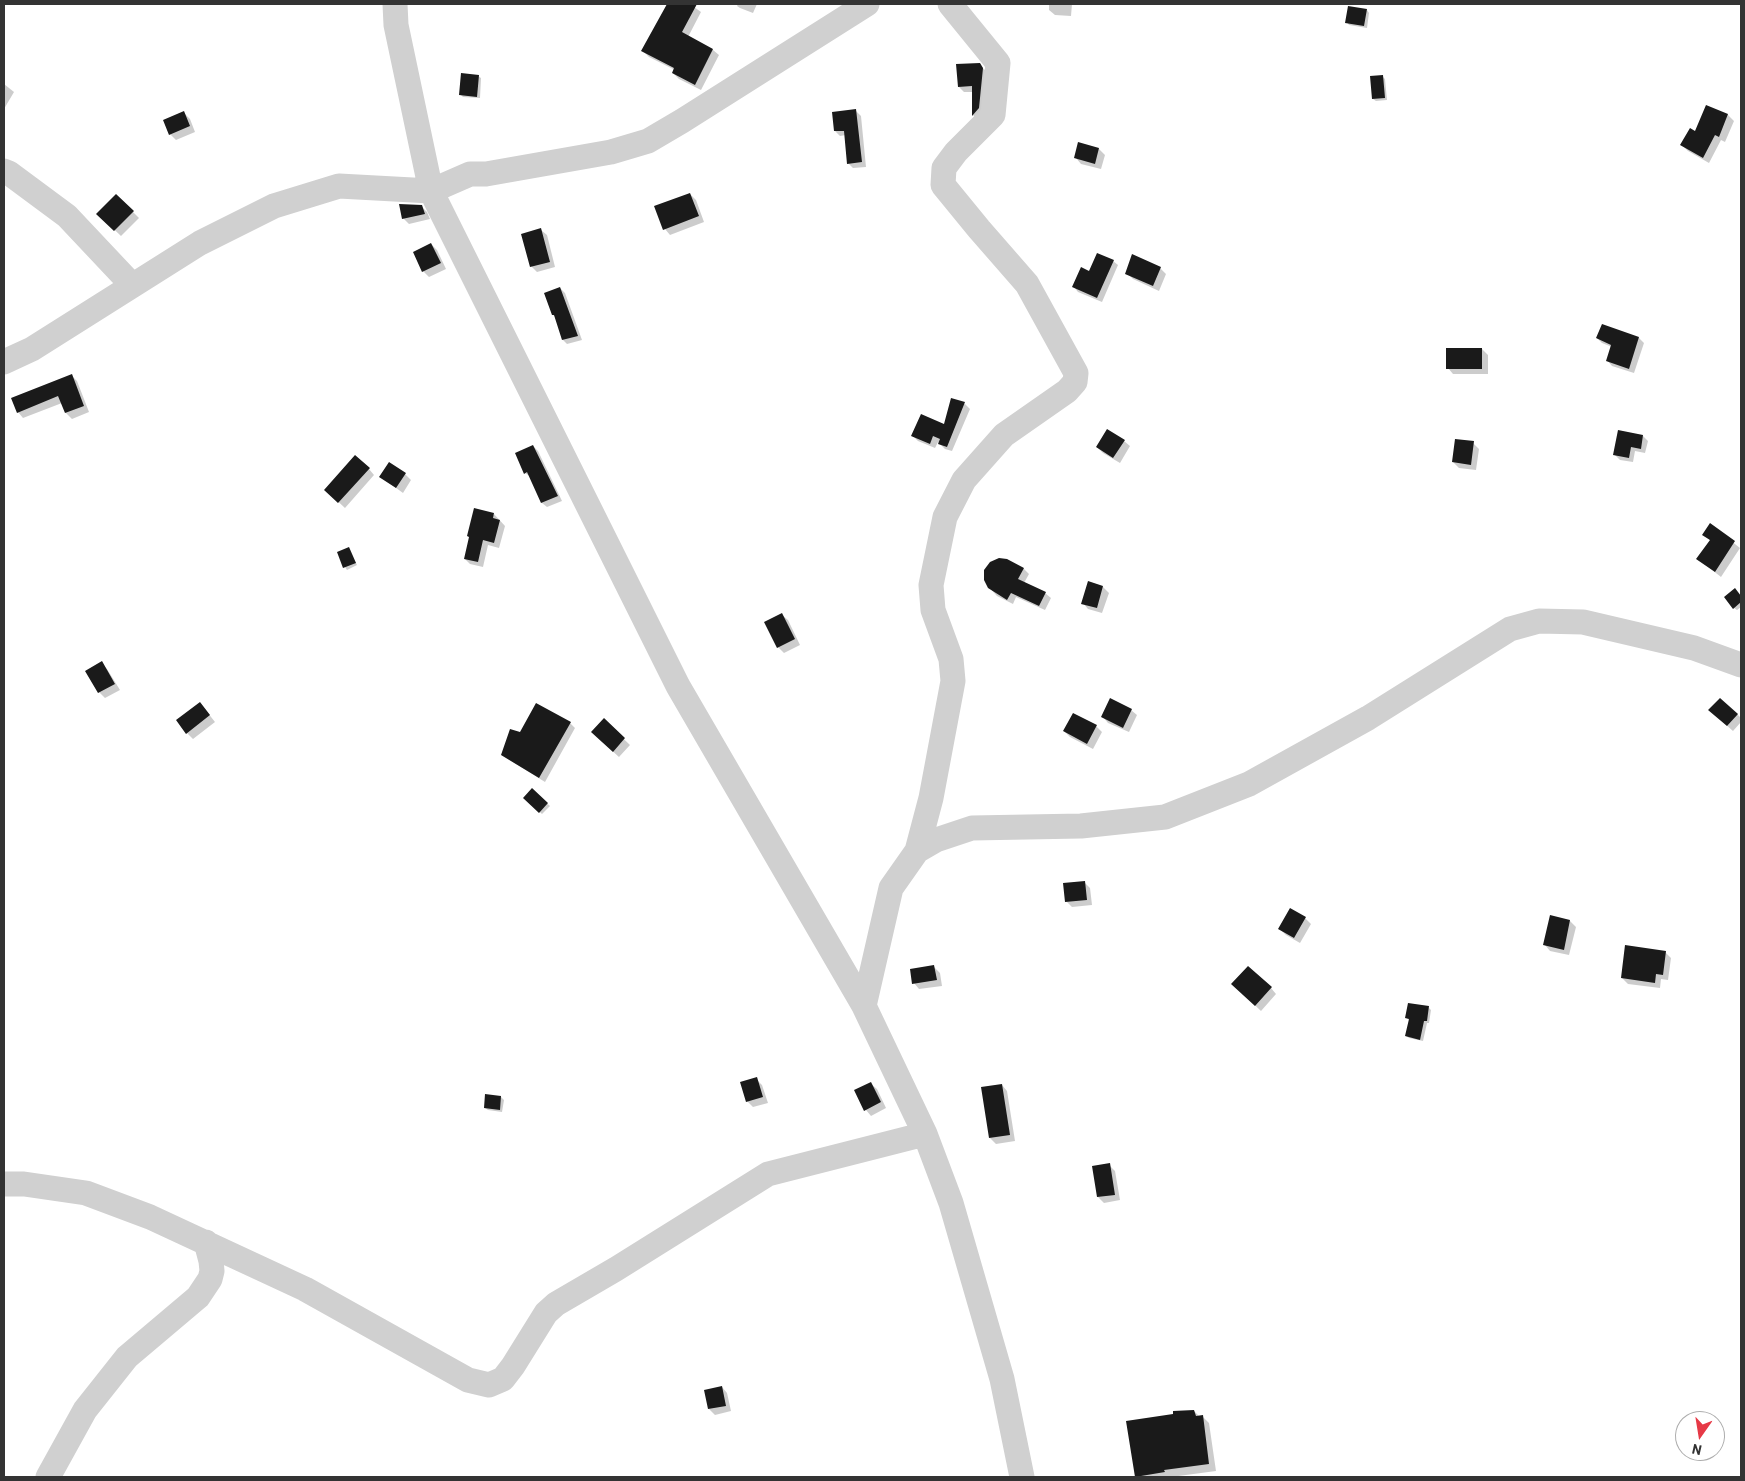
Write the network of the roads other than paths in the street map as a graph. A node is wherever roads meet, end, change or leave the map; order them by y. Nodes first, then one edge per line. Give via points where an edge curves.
1 (395, 4) edge
2 (867, 4) edge
3 (950, 4) edge
4 (4, 171) edge
5 (431, 191) junction
6 (132, 285) junction
7 (4, 362) edge
8 (1741, 665) edge
9 (917, 851) junction
10 (864, 1006) junction
11 (925, 1134) junction
12 (4, 1184) edge
13 (206, 1242) junction
14 (48, 1477) edge
15 (1022, 1477) edge

1 - 5 street via 396,25
2 - 5 street via 648,141 611,152 470,174
3 - 9 street via 998,63 993,115 944,168 943,185 1027,284 1076,373 1075,382 1067,391 1004,435 964,480 945,517 931,585 932,610 951,659 952,681 931,798
4 - 6 street via 68,216
5 - 6 street via 339,186 274,206 200,243
5 - 10 street via 678,686
6 - 7 street via 32,349
8 - 9 street via 1694,648 1582,622 1539,621 1510,629 1368,718 1249,784 1165,817 1081,826 972,828 936,840
9 - 10 street via 892,888
10 - 11 street
11 - 13 street via 768,1174 556,1304 546,1312 503,1379 489,1386 468,1380 304,1289
11 - 15 street via 951,1203 1002,1379
12 - 13 street via 86,1193 150,1216
13 - 14 street via 212,1271 198,1297 127,1357 85,1410

